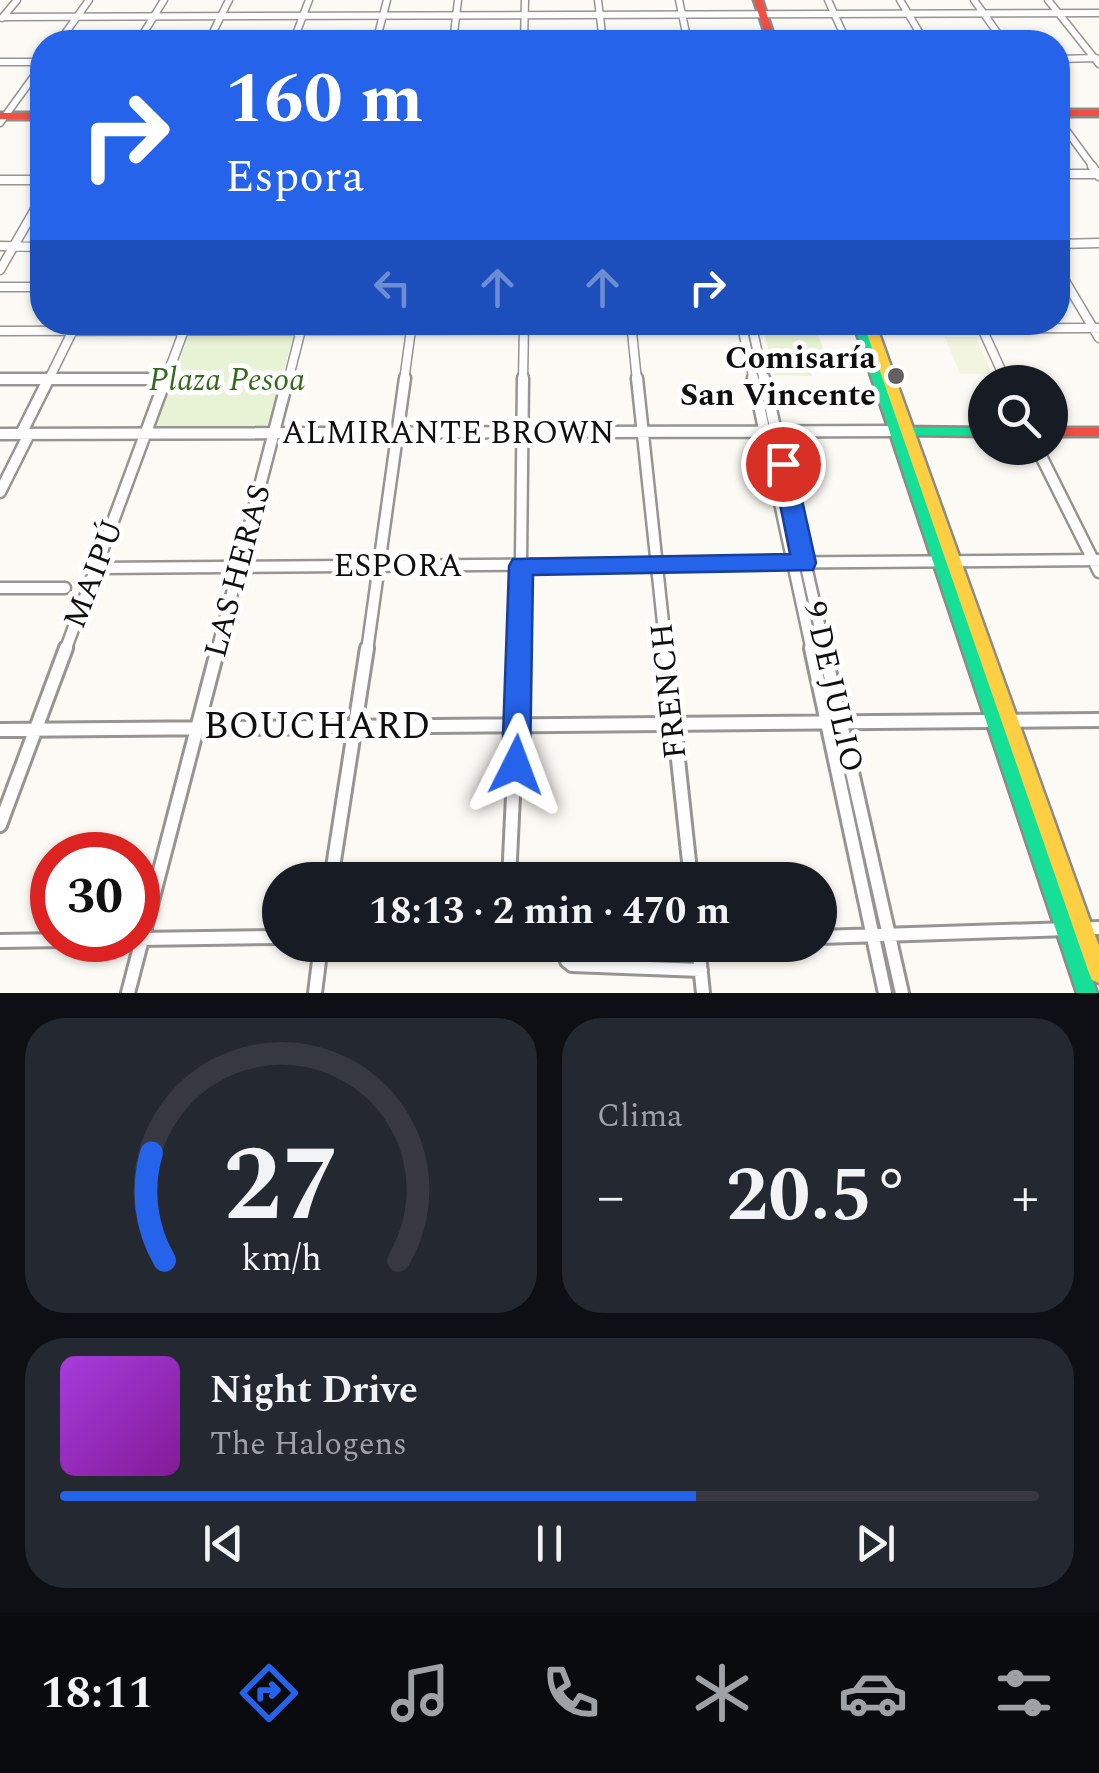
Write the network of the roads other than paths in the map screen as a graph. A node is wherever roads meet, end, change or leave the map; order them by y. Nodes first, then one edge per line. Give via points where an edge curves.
1 (17, 0) edge
2 (89, 0) edge
3 (164, 0) edge
4 (230, 0) edge
5 (309, 0) edge
6 (387, 0) edge
7 (458, 0) edge
8 (525, 0) edge
9 (598, 0) edge
10 (676, 0) edge
11 (828, 0) edge
12 (900, 0) edge
13 (974, 0) edge
14 (1048, 0) edge
15 (757, 7) edge
16 (1058, 13) junction
17 (1099, 13) edge
18 (835, 14) junction
19 (908, 14) junction
20 (983, 14) junction
21 (456, 15) junction
22 (524, 15) junction
23 (600, 15) junction
24 (679, 15) junction
25 (78, 16) junction
26 (154, 16) junction
27 (221, 16) junction
28 (304, 16) junction
29 (383, 16) junction
30 (1, 18) edge
31 (68, 30) edge
32 (145, 30) edge
33 (214, 30) edge
34 (298, 30) edge
35 (379, 30) edge
36 (454, 30) edge
37 (524, 30) edge
38 (602, 30) edge
39 (682, 30) edge
40 (767, 30) edge
41 (842, 30) edge
42 (918, 30) edge
43 (995, 30) edge
44 (1070, 59) edge
45 (1098, 60) edge
46 (0, 62) edge
47 (30, 63) edge
48 (30, 80) edge
49 (1099, 113) edge
50 (30, 115) edge
51 (1070, 115) edge
52 (2, 116) edge
53 (1070, 133) edge
54 (1070, 174) edge
55 (1098, 174) edge
56 (0, 180) edge
57 (30, 180) edge
58 (30, 218) edge
59 (1070, 244) edge
60 (1099, 244) edge
61 (0, 246) edge
62 (14, 246) junction
63 (30, 246) edge
64 (0, 270) edge
65 (0, 287) edge
66 (30, 287) edge
67 (1070, 287) edge
68 (1070, 327) edge
69 (1096, 328) edge
70 (30, 330) edge
71 (0, 332) edge
72 (71, 335) edge
73 (183, 335) edge
74 (300, 335) edge
75 (411, 335) edge
76 (524, 335) edge
77 (633, 335) edge
78 (749, 335) edge
79 (868, 335) edge
80 (986, 335) edge
81 (1099, 338) edge
82 (999, 365) edge
83 (0, 379) edge
84 (50, 379) junction
85 (166, 380) junction
86 (902, 431) junction
87 (523, 432) junction
88 (643, 432) junction
89 (771, 432) junction
90 (968, 432) edge
91 (1068, 432) edge
92 (1099, 432) edge
93 (397, 433) junction
94 (0, 434) edge
95 (25, 434) junction
96 (146, 434) junction
97 (274, 434) junction
98 (1046, 465) edge
99 (0, 492) edge
100 (947, 561) junction
101 (799, 563) junction
102 (655, 564) junction
103 (1097, 564) edge
104 (380, 565) junction
105 (521, 566) junction
106 (240, 567) junction
107 (97, 568) junction
108 (0, 588) edge
109 (65, 588) dead end
110 (995, 720) junction
111 (1012, 720) junction
112 (1099, 720) edge
113 (834, 723) junction
114 (357, 724) junction
115 (672, 724) junction
116 (519, 727) junction
117 (198, 728) junction
118 (0, 730) edge
119 (34, 730) junction
120 (0, 825) edge
121 (334, 862) edge
122 (510, 862) edge
123 (689, 862) edge
124 (160, 866) edge
125 (1065, 928) junction
126 (1091, 928) edge
127 (889, 934) junction
128 (837, 936) edge
129 (873, 936) junction
130 (262, 937) edge
131 (160, 939) edge
132 (0, 941) edge
133 (30, 941) edge
134 (135, 962) edge
135 (319, 962) edge
136 (568, 962) edge
137 (700, 962) edge
138 (701, 970) junction
139 (1099, 973) edge
140 (128, 993) edge
141 (315, 993) edge
142 (703, 993) edge
143 (885, 993) edge
144 (902, 993) edge
145 (1087, 993) edge

1 - 30 street
2 - 25 street
3 - 26 street
4 - 27 street
5 - 28 street
6 - 29 street
7 - 21 street
8 - 22 street
9 - 23 street
10 - 24 street
11 - 18 street
12 - 19 street
13 - 20 street
14 - 16 street
15 - 18 street
15 - 24 street
15 - 40 main road
16 - 17 street
16 - 20 street
16 - 45 street
18 - 19 street
18 - 41 street
19 - 20 street
19 - 42 street
20 - 43 street
21 - 22 street
21 - 29 street
21 - 36 street
22 - 23 street
22 - 37 street
23 - 24 street
23 - 38 street
24 - 39 street
25 - 26 street
25 - 30 street
25 - 31 street
26 - 27 street
26 - 32 street
27 - 28 street
27 - 33 street
28 - 29 street
28 - 34 street
29 - 35 street
44 - 45 street
46 - 47 street
48 - 52 street
49 - 51 main road
50 - 52 main road
53 - 55 street
54 - 55 street
56 - 57 street
58 - 62 street
59 - 60 street
61 - 62 street
62 - 63 street
62 - 64 street
65 - 66 street
67 - 69 street
68 - 69 street
69 - 81 street
70 - 71 street
72 - 84 street
73 - 85 street, MAIPÚ
74 - 97 street, LAS HERAS
75 - 93 street
76 - 87 street
77 - 88 street, FRENCH
78 - 89 street, 9 DE JULIO
79 - 86 main road
80 - 82 street
83 - 84 street
84 - 85 street
84 - 95 street
85 - 96 street, MAIPÚ
86 - 89 street, ALMIRANTE BROWN
86 - 90 main road
86 - 100 main road
87 - 88 street, ALMIRANTE BROWN
87 - 93 street, ALMIRANTE BROWN
87 - 105 street
88 - 89 street, ALMIRANTE BROWN
88 - 102 street, FRENCH
89 - 101 street, 9 DE JULIO
91 - 92 main road
93 - 97 street, ALMIRANTE BROWN
93 - 104 street
94 - 95 street, ALMIRANTE BROWN
95 - 96 street, ALMIRANTE BROWN
95 - 99 street
96 - 97 street, ALMIRANTE BROWN
96 - 107 street, MAIPÚ
97 - 106 street, LAS HERAS
98 - 103 street
100 - 101 street, ESPORA
100 - 103 street, ESPORA
100 - 110 main road
100 - 111 main road
101 - 102 street, ESPORA
101 - 113 street, 9 DE JULIO
102 - 105 street, ESPORA
102 - 115 street, FRENCH
104 - 105 street, ESPORA
104 - 106 street, ESPORA
104 - 114 street
105 - 116 street
106 - 107 street, ESPORA
106 - 117 street, LAS HERAS
107 - 119 street, MAIPÚ
108 - 109 street
110 - 111 street, BOUCHARD
110 - 113 street, BOUCHARD
110 - 125 main road
111 - 112 street, BOUCHARD
111 - 126 main road
113 - 115 street, BOUCHARD
113 - 127 street, 9 DE JULIO
113 - 129 street, 9 DE JULIO
114 - 116 street, BOUCHARD
114 - 117 street, BOUCHARD
114 - 121 street
115 - 116 street, BOUCHARD
115 - 123 street, FRENCH
116 - 122 street
117 - 119 street, BOUCHARD
117 - 124 street, LAS HERAS
118 - 119 street, BOUCHARD
119 - 120 street, MAIPÚ
125 - 126 street
125 - 127 street
125 - 145 main road
126 - 139 main road
127 - 129 street
127 - 144 street, 9 DE JULIO
128 - 129 street
129 - 143 street, 9 DE JULIO
130 - 131 street
132 - 133 street
134 - 140 street, LAS HERAS
135 - 141 street
136 - 138 street
137 - 138 street
138 - 142 street

